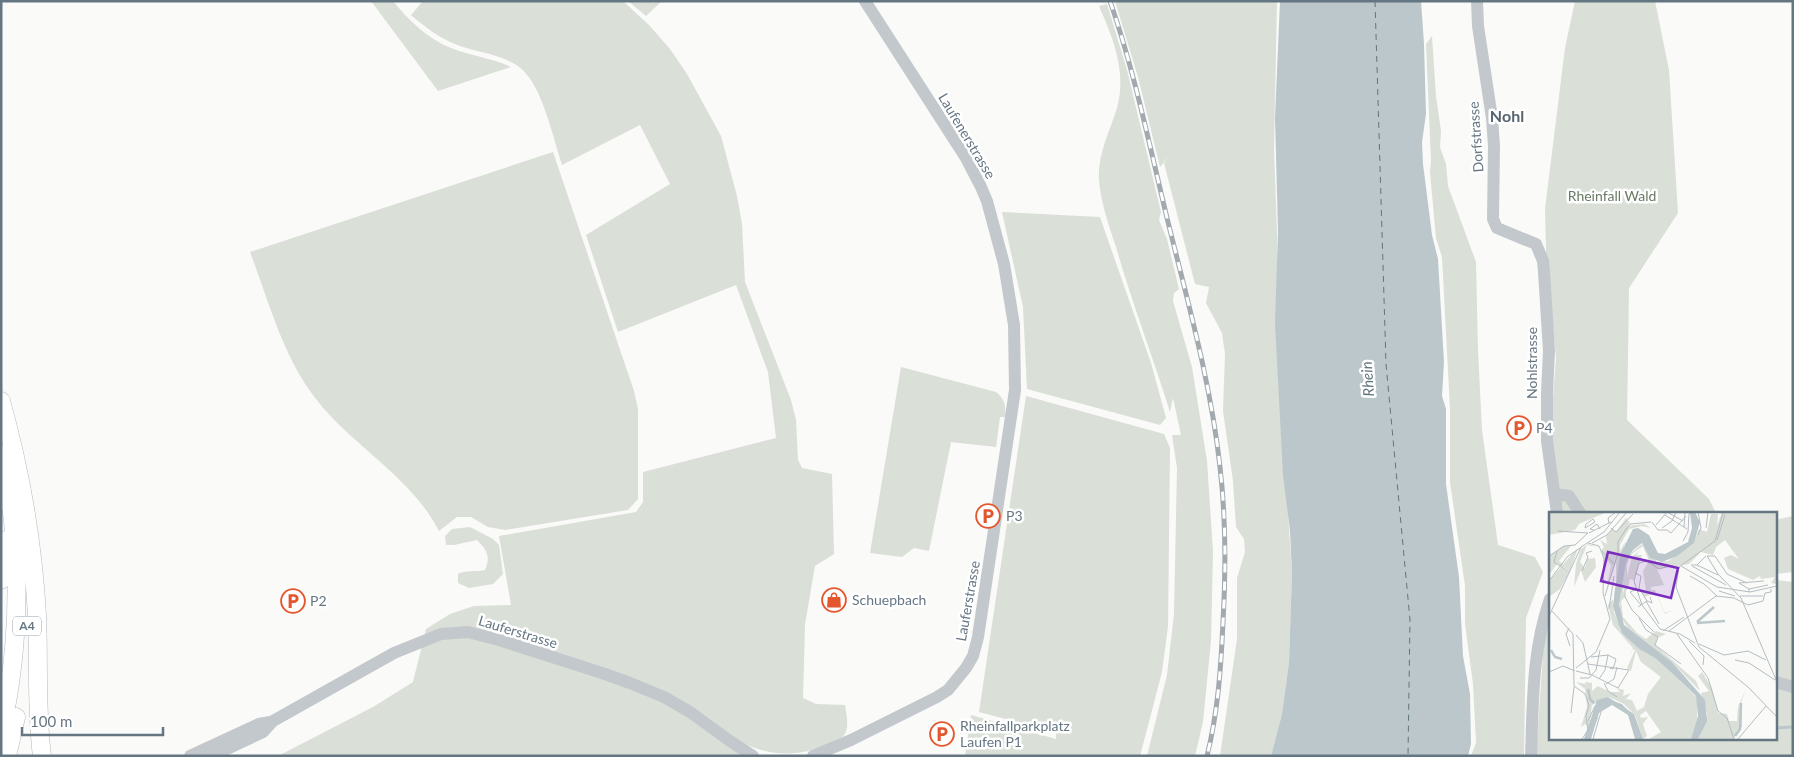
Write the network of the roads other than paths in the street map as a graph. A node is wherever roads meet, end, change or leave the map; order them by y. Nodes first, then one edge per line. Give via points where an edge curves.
1 (866, 1) edge
2 (1477, 1) edge
3 (1536, 244) joint
4 (1015, 390) joint
5 (1, 401) edge
6 (2, 450) edge
7 (1554, 494) junction
8 (21, 495) junction
9 (1557, 512) edge
10 (1579, 512) edge
11 (1, 580) edge
12 (1549, 602) edge
13 (1776, 682) edge
14 (1793, 686) edge
15 (272, 722) junction
16 (1, 732) edge
17 (7, 756) edge
18 (42, 756) edge
19 (190, 756) edge
20 (212, 756) edge
21 (753, 756) edge
22 (813, 756) edge
23 (1531, 756) edge

1 - 4 street, Laufenerstrasse via 966,158 987,202 1010,298
2 - 3 street, Dorfstrasse via 1492,118 1493,219 1497,228
3 - 7 street, Nohlstrasse via 1543,261 1546,293 1549,351 1547,441
4 - 22 street, Lauferstrasse via 973,656 948,690 937,697
5 - 8 highway, A4 via 14,450
6 - 11 highway via 7,529
6 - 16 highway, A4 via 14,532 17,596 13,662
7 - 9 street, Nohlstrasse
7 - 10 street via 1569,496
8 - 17 highway, A4 via 27,550 27,625 19,699
8 - 18 highway via 35,592
12 - 23 street via 1536,654
13 - 14 street
15 - 19 street, Lauferstrasse via 259,724
15 - 20 street, Lauferstrasse via 263,732
15 - 21 street, Lauferstrasse via 394,653 441,634 468,632 602,673 664,697

